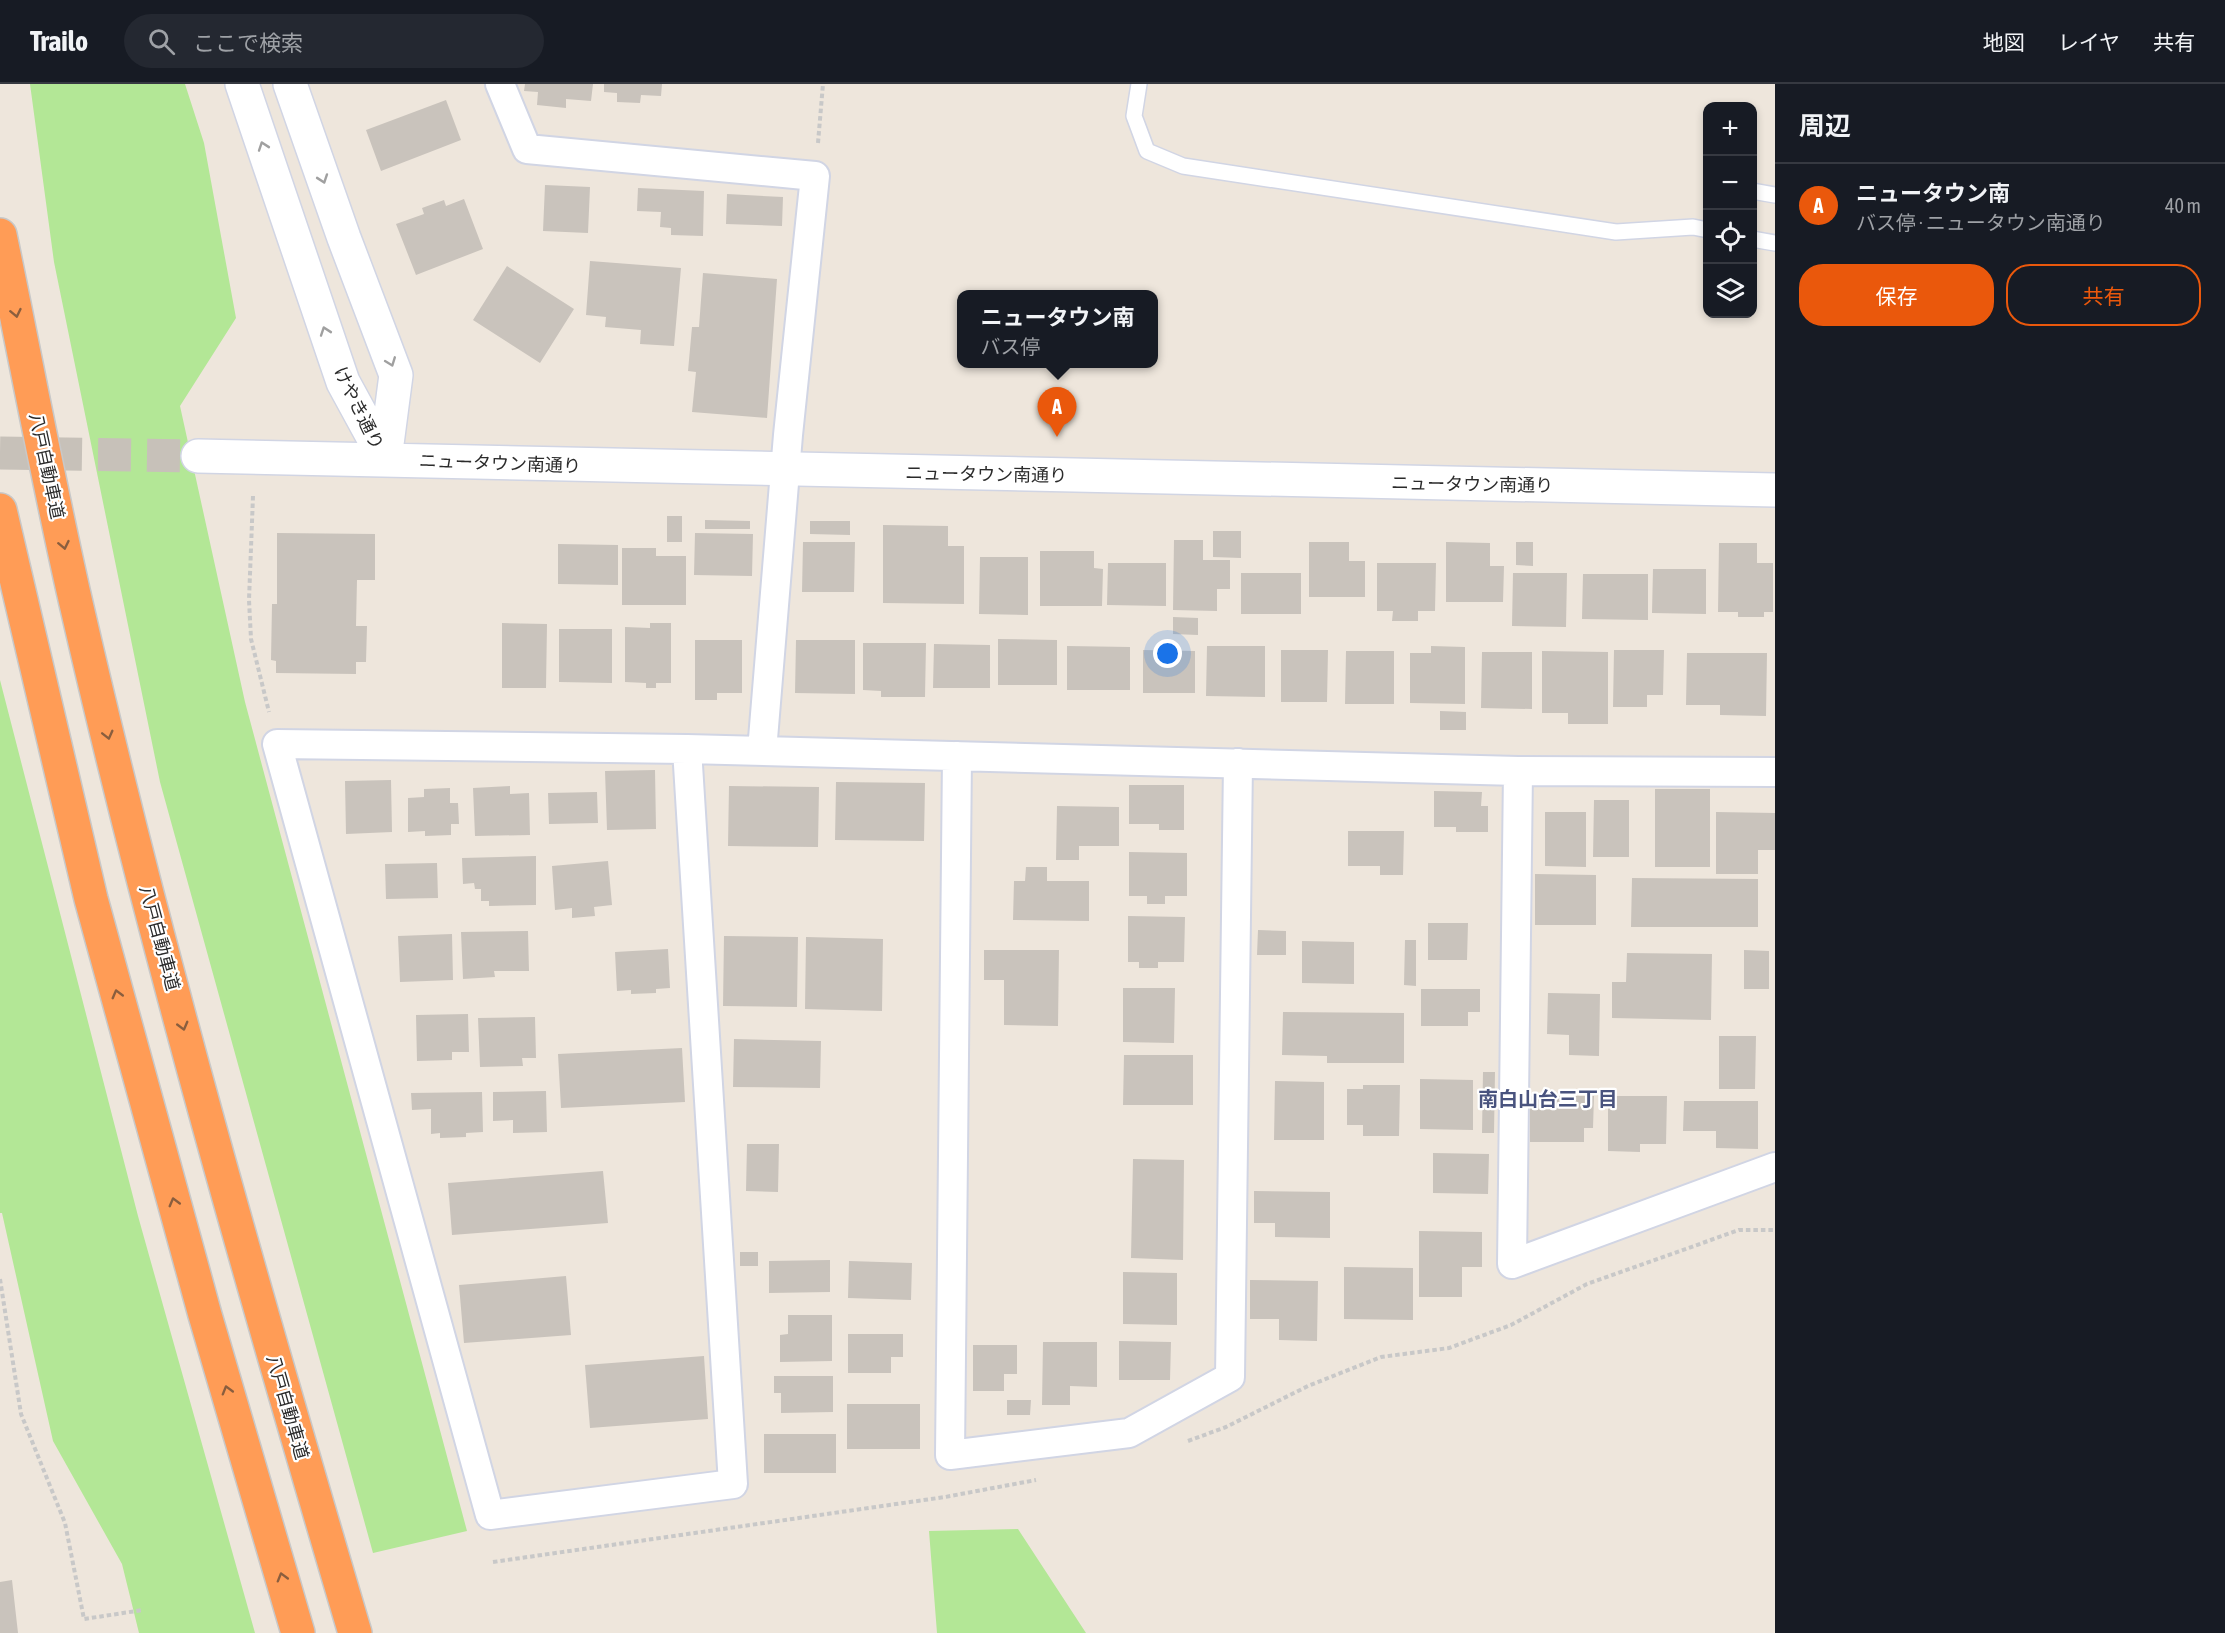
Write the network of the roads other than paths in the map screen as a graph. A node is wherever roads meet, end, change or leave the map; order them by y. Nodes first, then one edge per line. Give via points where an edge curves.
1 (242, 84) edge
2 (290, 84) edge
3 (500, 84) edge
4 (1139, 84) edge
5 (1757, 192) edge
6 (1775, 195) edge
7 (1700, 228) edge
8 (0, 235) edge
9 (1757, 240) edge
10 (1775, 243) edge
11 (198, 456) tunnel mouth
12 (385, 459) junction
13 (785, 470) junction
14 (1775, 490) edge
15 (0, 510) edge
16 (687, 749) junction
17 (762, 751) junction
18 (957, 756) junction
19 (1238, 763) junction
20 (1518, 771) junction
21 (1775, 772) edge
22 (1775, 1167) edge
23 (298, 1633) edge
24 (355, 1633) edge

12 -> 1 street, けやき通り via 343,381
2 -> 12 street, けやき通り via 396,375
3 - 13 street via 527,149 815,176
4 - 7 lane via 1134,116 1147,151 1183,166 1616,232
5 - 6 lane
8 -> 24 highway, 八戸自動車道 via 77,610 159,940 272,1351
9 - 10 lane
11 - 12 street, ニュータウン南通り
12 - 13 street, ニュータウン南通り
13 - 14 street, ニュータウン南通り
13 - 17 street
23 -> 15 highway via 205,1315 91,899
16 - 16 street via 277,744 490,1515 733,1484
16 - 17 street
17 - 18 street
18 - 19 street
18 - 19 street via 950,1455 1129,1433 1230,1377
19 - 20 street
20 - 21 street
20 - 22 street via 1512,1264

